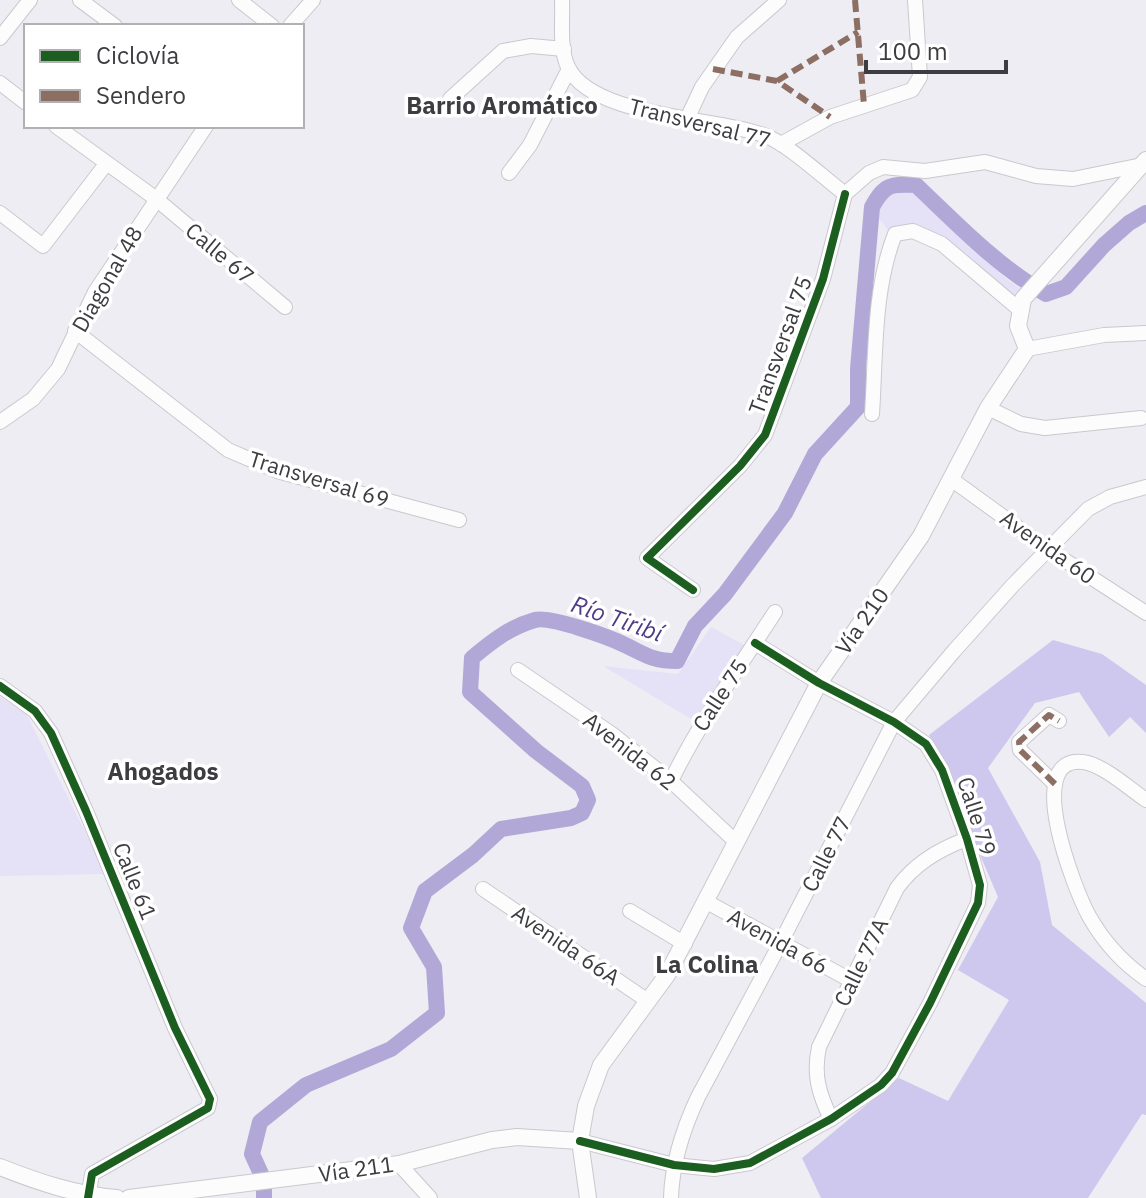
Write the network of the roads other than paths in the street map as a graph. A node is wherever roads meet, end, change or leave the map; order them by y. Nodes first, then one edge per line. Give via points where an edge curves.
1 (30, 0) edge
2 (80, 0) edge
3 (239, 0) edge
4 (313, 0) edge
5 (562, 0) edge
6 (779, 0) edge
7 (915, 0) edge
8 (112, 24) edge
9 (269, 24) edge
10 (292, 24) edge
11 (0, 38) edge
12 (564, 49) junction
13 (569, 69) junction
14 (0, 83) edge
15 (450, 99) dead end
16 (24, 101) edge
17 (687, 119) junction
18 (59, 128) edge
19 (205, 128) edge
20 (781, 144) junction
21 (1144, 162) edge
22 (106, 164) junction
23 (509, 173) dead end
24 (845, 194) junction
25 (155, 198) junction
26 (0, 213) edge
27 (1021, 304) junction
28 (285, 307) dead end
29 (75, 331) junction
30 (1146, 333) edge
31 (1027, 349) junction
32 (988, 408) junction
33 (872, 414) dead end
34 (1141, 418) dead end
35 (0, 422) edge
36 (951, 479) junction
37 (1146, 487) edge
38 (459, 520) dead end
39 (1049, 550) junction
40 (693, 590) dead end
41 (775, 612) dead end
42 (1146, 613) edge
43 (755, 643) junction
44 (518, 670) dead end
45 (819, 683) junction
46 (0, 686) edge
47 (1059, 721) dead end
48 (894, 722) junction
49 (671, 781) junction
50 (1055, 784) junction
51 (1146, 800) edge
52 (967, 839) junction
53 (735, 841) junction
54 (483, 889) dead end
55 (705, 901) junction
56 (630, 911) dead end
57 (685, 944) junction
58 (780, 944) junction
59 (1146, 979) edge
60 (852, 981) junction
61 (648, 1001) junction
62 (831, 1119) junction
63 (580, 1141) junction
64 (399, 1164) junction
65 (674, 1165) junction
66 (0, 1167) edge
67 (89, 1197) edge
68 (117, 1198) edge
69 (129, 1198) edge
70 (430, 1198) edge
71 (588, 1198) edge
72 (671, 1198) edge

1 - 11 street
2 - 8 street
3 - 9 street
4 - 10 street
5 - 12 street
6 - 17 street via 737,37
7 - 20 street via 920,77 912,90 830,117
12 - 13 street
12 - 15 street via 531,46 503,51
13 - 17 street, Transversal 77 via 601,95
13 - 23 street via 530,145
14 - 16 street
17 - 20 street, Transversal 77 via 751,131
18 - 22 street, Calle 67
19 - 25 street, Diagonal 48
20 - 24 street, Transversal 77
21 - 24 street via 1073,179 1036,176 985,162 925,171 883,167
21 - 27 main road
22 - 25 street, Calle 67
22 - 26 street via 43,246
24 - 40 street, Transversal 75 via 823,279 765,435 647,558
25 - 28 street, Calle 67
25 - 29 street, Diagonal 48
27 - 31 main road via 1018,326
27 - 33 street via 942,244 913,231 895,234 879,311
29 - 35 street, Diagonal 48 via 58,369 33,399
29 - 38 street, Transversal 69 via 228,450 277,471
30 - 31 street
31 - 32 main road, Vía 210
32 - 34 street via 1021,424 1045,428
32 - 36 main road, Vía 210
36 - 39 street, Avenida 60
36 - 45 main road, Vía 210 via 921,536
37 - 39 street, Calle 77 via 1088,509
39 - 42 street, Avenida 60
39 - 48 street, Calle 77
41 - 43 street, Calle 75
43 - 45 street
43 - 49 street, Calle 75
44 - 49 street, Avenida 62
45 - 48 street, Calle 79
45 - 53 main road, Vía 210
46 - 67 street, Calle 61 via 35,711 51,733 210,1099 208,1108 93,1174
47 - 50 street via 1049,715 1019,742 1020,750
48 - 52 street, Calle 79 via 926,744 936,758
48 - 58 street, Calle 77
49 - 53 street, Avenida 62
50 - 51 street via 1068,765 1083,761
50 - 59 street via 1055,815 1089,916 1116,953
52 - 60 street, Calle 77A via 943,848 906,876
52 - 62 street, Calle 79 via 980,895 966,933 903,1058 881,1085
53 - 55 main road, Vía 210
54 - 61 street, Avenida 66A
55 - 57 main road, Vía 210
55 - 58 street, Avenida 66
56 - 57 street
57 - 61 main road, Vía 210
58 - 60 street, Avenida 66
58 - 65 street, Calle 77 via 686,1122
60 - 62 street, Calle 77A via 816,1061 818,1087
61 - 63 main road, Vía 210 via 601,1065
62 - 65 street, Calle 79 via 750,1163 714,1169
63 - 64 main road, Vía 211 via 492,1140
63 - 65 street, Calle 79
63 - 71 main road, Vía 210
64 - 69 main road, Vía 211
64 - 70 street
65 - 72 street, Calle 77
66 - 67 main road
67 - 68 main road

